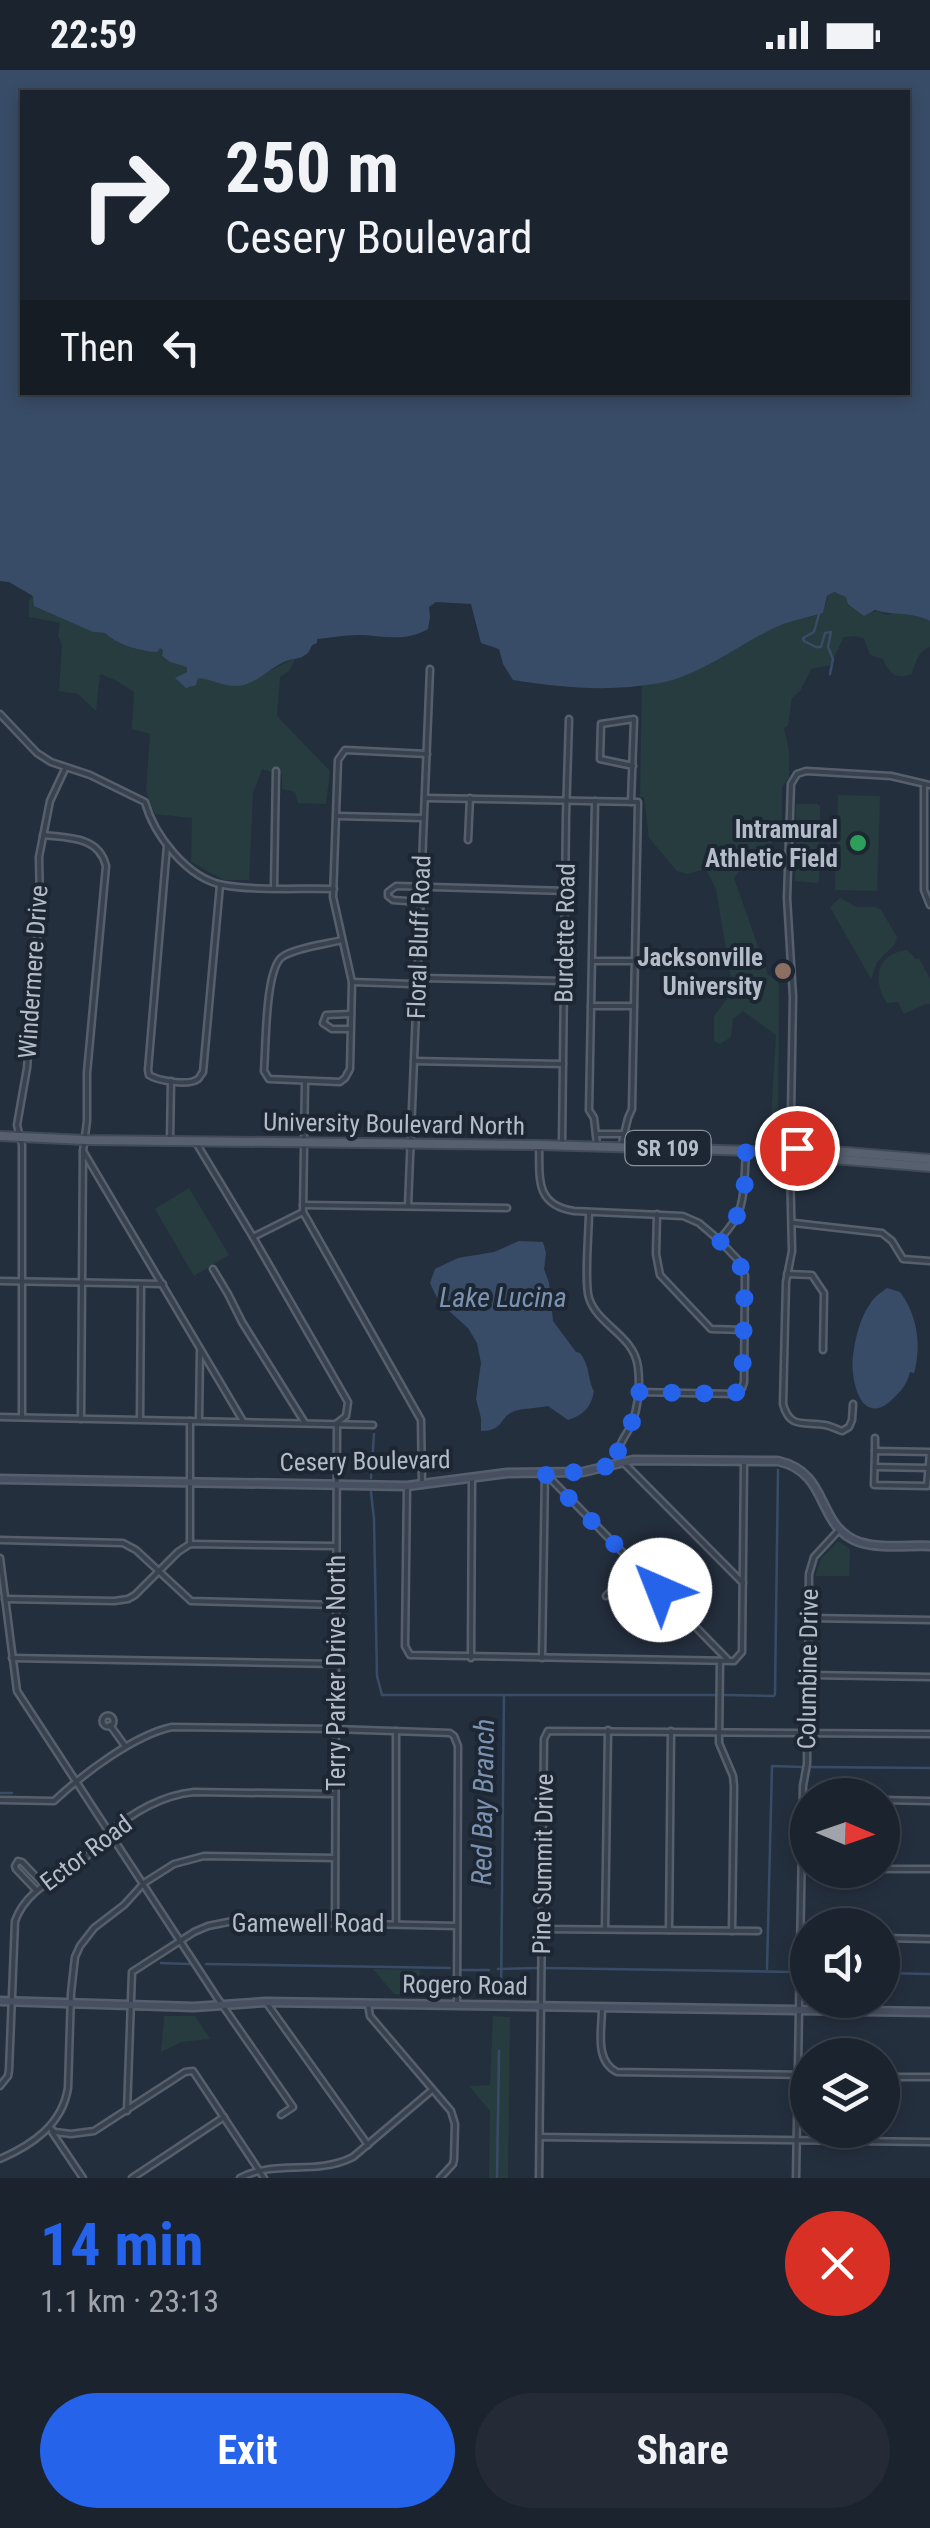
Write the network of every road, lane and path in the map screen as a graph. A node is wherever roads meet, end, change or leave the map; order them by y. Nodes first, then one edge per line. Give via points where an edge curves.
1 (430, 669) dead end
2 (0, 714) edge
3 (570, 720) dead end
4 (426, 754) junction
5 (633, 766) junction
6 (65, 769) junction
7 (276, 771) dead end
8 (927, 785) edge
9 (425, 798) junction
10 (470, 798) junction
11 (567, 800) junction
12 (595, 801) junction
13 (635, 802) junction
14 (337, 816) junction
15 (424, 818) junction
16 (43, 835) junction
17 (468, 840) dead end
18 (167, 846) junction
19 (220, 884) junction
20 (274, 888) junction
21 (421, 888) junction
22 (334, 889) junction
23 (566, 891) junction
24 (420, 902) junction
25 (930, 905) edge
26 (342, 940) junction
27 (592, 961) junction
28 (635, 961) junction
29 (417, 981) junction
30 (564, 981) junction
31 (352, 982) junction
32 (591, 1006) junction
33 (634, 1006) junction
34 (351, 1014) junction
35 (350, 1029) junction
36 (414, 1061) junction
37 (563, 1064) junction
38 (171, 1081) junction
39 (305, 1082) junction
40 (596, 1134) junction
41 (624, 1134) junction
42 (0, 1136) edge
43 (21, 1138) junction
44 (85, 1140) junction
45 (170, 1141) junction
46 (195, 1141) junction
47 (304, 1143) junction
48 (410, 1144) junction
49 (539, 1145) junction
50 (562, 1146) junction
51 (597, 1146) junction
52 (621, 1147) junction
53 (746, 1149) junction
54 (83, 1151) junction
55 (788, 1152) junction
56 (869, 1158) junction
57 (930, 1158) edge
58 (930, 1168) edge
59 (303, 1205) junction
60 (408, 1206) junction
61 (507, 1208) dead end
62 (303, 1212) junction
63 (590, 1212) junction
64 (657, 1213) junction
65 (792, 1223) junction
66 (253, 1237) junction
67 (719, 1240) junction
68 (930, 1262) edge
69 (213, 1269) dead end
70 (787, 1274) junction
71 (0, 1281) edge
72 (22, 1281) junction
73 (81, 1282) junction
74 (141, 1284) junction
75 (163, 1284) junction
76 (745, 1330) junction
77 (200, 1346) junction
78 (823, 1350) dead end
79 (638, 1392) junction
80 (852, 1404) dead end
81 (0, 1417) edge
82 (22, 1417) junction
83 (81, 1418) junction
84 (140, 1420) junction
85 (190, 1420) junction
86 (199, 1420) junction
87 (243, 1421) junction
88 (304, 1423) junction
89 (337, 1424) junction
90 (373, 1424) dead end
91 (875, 1438) dead end
92 (875, 1451) junction
93 (624, 1462) junction
94 (744, 1462) junction
95 (874, 1467) junction
96 (929, 1468) edge
97 (544, 1473) junction
98 (472, 1478) junction
99 (0, 1479) edge
100 (190, 1482) junction
101 (336, 1484) junction
102 (422, 1485) junction
103 (406, 1486) junction
104 (840, 1530) junction
105 (0, 1540) edge
106 (190, 1544) junction
107 (336, 1546) junction
108 (930, 1546) edge
109 (0, 1558) edge
110 (637, 1566) junction
111 (158, 1572) junction
112 (743, 1584) junction
113 (606, 1596) dead end
114 (5, 1599) junction
115 (336, 1605) junction
116 (809, 1618) junction
117 (930, 1620) edge
118 (12, 1658) junction
119 (471, 1658) junction
120 (542, 1659) junction
121 (720, 1661) junction
122 (729, 1661) junction
123 (336, 1664) junction
124 (808, 1675) junction
125 (930, 1676) edge
126 (110, 1725) dead end
127 (336, 1729) junction
128 (608, 1730) junction
129 (396, 1731) junction
130 (671, 1731) junction
131 (718, 1731) junction
132 (808, 1732) junction
133 (930, 1734) edge
134 (126, 1748) junction
135 (806, 1778) edge
136 (76, 1781) junction
137 (335, 1794) junction
138 (0, 1800) edge
139 (900, 1800) edge
140 (930, 1800) edge
141 (110, 1832) junction
142 (335, 1858) junction
143 (900, 1868) edge
144 (930, 1869) edge
145 (144, 1883) junction
146 (44, 1885) junction
147 (36, 1890) junction
148 (335, 1923) junction
149 (396, 1924) junction
150 (458, 1926) junction
151 (542, 1928) junction
152 (606, 1929) junction
153 (669, 1930) junction
154 (732, 1931) junction
155 (758, 1931) dead end
156 (900, 1938) edge
157 (930, 1939) edge
158 (180, 1940) junction
159 (0, 2001) edge
160 (11, 2002) junction
161 (266, 2002) junction
162 (70, 2003) junction
163 (368, 2003) junction
164 (130, 2006) junction
165 (223, 2006) junction
166 (457, 2006) junction
167 (541, 2007) junction
168 (602, 2008) junction
169 (790, 2010) edge
170 (900, 2012) edge
171 (930, 2012) edge
172 (790, 2075) edge
173 (900, 2076) edge
174 (930, 2077) edge
175 (0, 2086) edge
176 (432, 2090) junction
177 (127, 2110) junction
178 (281, 2114) dead end
179 (224, 2118) junction
180 (50, 2128) junction
181 (540, 2137) junction
182 (790, 2141) edge
183 (900, 2142) edge
184 (930, 2142) edge
185 (368, 2145) junction
186 (796, 2148) edge
187 (0, 2160) edge
188 (258, 2170) junction
189 (83, 2178) edge
190 (132, 2178) edge
191 (240, 2178) edge
192 (264, 2178) edge
193 (440, 2178) edge
194 (539, 2178) edge
195 (796, 2178) edge

1 - 4 street, Floral Bluff Road
2 - 6 street via 37,754
3 - 11 street, Burdette Road
4 - 9 street, Floral Bluff Road
4 - 14 street via 345,750 338,760
5 - 5 street via 634,719 601,724 600,759
5 - 13 street
6 - 16 street, Windermere Drive
6 - 18 street via 145,802
7 - 20 street
8 - 25 street via 924,890
8 - 55 street via 806,771 790,784 787,898 794,997
9 - 10 street
9 - 15 street, Floral Bluff Road
10 - 11 street
10 - 17 street
11 - 12 street
11 - 23 street, Burdette Road
12 - 13 street
12 - 27 street
13 - 28 street
14 - 15 street
14 - 22 street
15 - 21 street, Floral Bluff Road
16 - 43 street, Windermere Drive
16 - 44 street via 86,841 100,850 106,866
18 - 19 street
18 - 38 street via 148,1070 152,1078
19 - 20 street
19 - 38 street via 202,1072 197,1080
20 - 22 street
21 - 23 street
21 - 24 street, Floral Bluff Road
21 - 24 street via 388,892 394,900
22 - 26 street
23 - 30 street, Burdette Road
24 - 29 street, Floral Bluff Road
26 - 31 street
26 - 39 street via 287,954 272,973 264,1071 272,1081
27 - 28 street
27 - 32 street
28 - 33 street
29 - 30 street
29 - 31 street
29 - 36 street, Floral Bluff Road
30 - 37 street, Burdette Road
31 - 34 street
32 - 33 street
32 - 40 street via 589,1110
33 - 41 street via 632,1109
34 - 35 street
34 - 35 street via 326,1015 322,1023
35 - 39 street via 345,1078
36 - 37 street
36 - 48 street, Floral Bluff Road
37 - 50 street, Burdette Road
38 - 45 street
39 - 47 street
40 - 41 street
40 - 51 street
41 - 52 street
42 - 43 main road, University Boulevard North / SR 109
43 - 44 main road, University Boulevard North / SR 109
43 - 72 street, Windermere Drive
44 - 45 main road, University Boulevard North / SR 109
44 - 54 street
45 - 46 main road, University Boulevard North / SR 109
46 - 47 main road, University Boulevard North / SR 109
46 - 66 street
47 - 48 main road, University Boulevard North / SR 109
47 - 59 street
48 - 49 main road, University Boulevard North / SR 109
48 - 60 street, Floral Bluff Road
49 - 50 main road, University Boulevard North / SR 109
49 - 63 street via 540,1183 549,1201
50 - 51 main road, University Boulevard North / SR 109
51 - 52 main road, University Boulevard North / SR 109
52 - 53 main road, University Boulevard North / SR 109
53 - 55 main road, University Boulevard North / SR 109
53 - 67 street via 742,1208
54 - 73 street
54 - 75 street
55 - 56 main road, University Boulevard North / SR 109
55 - 65 street
56 - 57 main road, University Boulevard North / SR 109
56 - 58 main road, University Boulevard North / SR 109
59 - 60 street
59 - 62 street
60 - 61 street
62 - 66 street
62 - 102 street via 421,1420
63 - 64 street
63 - 79 street via 588,1294 634,1352
64 - 67 street via 692,1219
64 - 76 street via 657,1265 665,1282 711,1329
65 - 68 street via 882,1234 903,1260
65 - 70 street
66 - 89 street, Terry Parker Drive North via 348,1402
67 - 76 street via 744,1269
69 - 88 street
70 - 78 street via 812,1275 823,1288
70 - 80 street via 788,1418 842,1431 850,1427
71 - 72 street
72 - 73 street
72 - 82 street, Windermere Drive
73 - 74 street
73 - 83 street
74 - 75 street
74 - 84 street
75 - 77 street
76 - 79 street via 742,1388 734,1394
77 - 86 street
77 - 87 street
79 - 93 street via 618,1450
81 - 82 street
82 - 83 street
83 - 84 street
84 - 85 street
85 - 86 street
85 - 100 street
86 - 87 street
87 - 88 street
88 - 89 street
89 - 90 street
89 - 101 street, Terry Parker Drive North
91 - 92 street
92 - 95 street
92 - 96 street via 930,1452
93 - 94 main road, Cesery Boulevard
93 - 97 main road, Cesery Boulevard
93 - 112 street
94 - 104 main road, Cesery Boulevard via 778,1461 804,1472
94 - 112 street
95 - 96 street
95 - 96 street via 874,1485 910,1486 928,1486
97 - 98 main road, Cesery Boulevard
97 - 110 street
97 - 120 street
98 - 102 main road, Cesery Boulevard
98 - 119 street
99 - 100 main road, Cesery Boulevard
100 - 101 main road, Cesery Boulevard
100 - 106 street
101 - 103 main road, Cesery Boulevard
101 - 107 street, Terry Parker Drive North
102 - 103 main road, Cesery Boulevard
103 - 119 street via 408,1654
104 - 108 main road via 864,1544
104 - 116 street, Columbine Drive via 811,1565
105 - 111 street via 116,1542
106 - 107 street
106 - 111 street
107 - 115 street, Terry Parker Drive North
109 - 114 street
110 - 113 street
110 - 122 street
111 - 114 street via 121,1601
111 - 115 street via 191,1601
112 - 122 street via 742,1652
114 - 118 street
115 - 123 street, Terry Parker Drive North
116 - 117 street
116 - 124 street, Columbine Drive
118 - 123 street
118 - 136 street via 17,1691
119 - 120 street
120 - 121 street
121 - 122 street
121 - 131 street
123 - 127 street, Terry Parker Drive North
124 - 125 street
124 - 132 street, Columbine Drive
126 - 134 street
127 - 129 street
127 - 134 street via 186,1726
127 - 137 street, Terry Parker Drive North
128 - 130 street
128 - 151 street, Pine Summit Drive via 548,1730 544,1739
128 - 152 street
129 - 149 street
129 - 150 street via 443,1731 458,1746
130 - 131 street
130 - 153 street
131 - 132 street
131 - 154 street via 733,1776
132 - 133 street
132 - 135 street, Columbine Drive
134 - 136 street
136 - 138 street via 50,1802
136 - 141 street
137 - 141 street, Ector Road via 178,1794
137 - 142 street, Terry Parker Drive North
139 - 140 street
141 - 145 street
141 - 146 street, Ector Road via 86,1858
142 - 145 street via 204,1856 174,1864
142 - 148 street, Terry Parker Drive North
143 - 144 street
145 - 158 street
145 - 162 street via 80,1946
146 - 147 street, Ector Road
146 - 147 street via 18,1861 16,1868
147 - 160 street, Ector Road via 15,1921
148 - 149 street, Gamewell Road
148 - 158 street, Gamewell Road via 233,1921
149 - 150 street, Gamewell Road
150 - 166 street
151 - 152 street
151 - 167 street, Pine Summit Drive
152 - 153 street
153 - 154 street
154 - 155 street
156 - 157 street
158 - 164 street, Gamewell Road via 134,1970
158 - 165 street
159 - 160 main road, Rogero Road
160 - 162 main road, Rogero Road
160 - 175 street, Ector Road via 9,2070
161 - 163 main road, Rogero Road
161 - 165 main road, Rogero Road
161 - 185 street
162 - 164 main road, Rogero Road
162 - 180 street via 68,2088
163 - 166 main road, Rogero Road
163 - 176 street via 370,2016
164 - 165 main road, Rogero Road
164 - 177 street, Gamewell Road
165 - 178 street via 293,2107
166 - 167 main road, Rogero Road
167 - 168 main road, Rogero Road
167 - 181 street, Pine Summit Drive
168 - 169 main road, Rogero Road
168 - 172 street via 603,2060 612,2070
170 - 171 main road, Rogero Road
173 - 174 street
176 - 185 street
176 - 193 street via 451,2112 455,2135 453,2164
177 - 179 street via 190,2070
177 - 180 street via 88,2133
179 - 188 street
179 - 190 street
180 - 187 street
180 - 189 street
181 - 182 street
181 - 194 street, Pine Summit Drive
183 - 184 street
185 - 188 street via 335,2166
186 - 195 street, Columbine Drive
188 - 191 street
188 - 192 street

